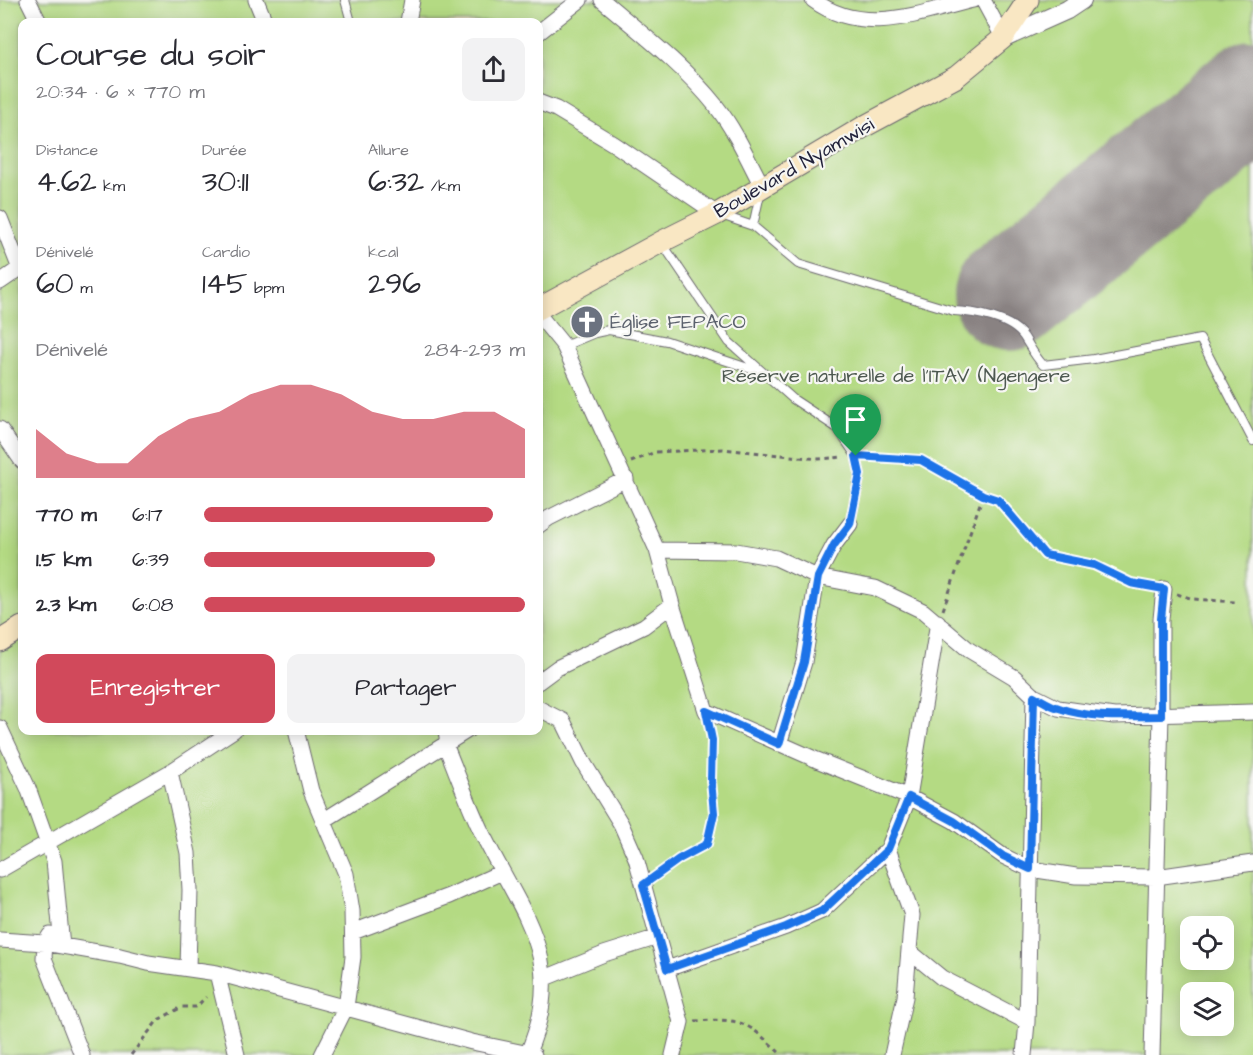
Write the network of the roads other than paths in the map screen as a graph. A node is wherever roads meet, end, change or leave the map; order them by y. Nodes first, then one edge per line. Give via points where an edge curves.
1 (28, 0) edge
2 (256, 0) edge
3 (345, 0) edge
4 (412, 0) edge
5 (580, 0) edge
6 (602, 0) edge
7 (813, 0) edge
8 (973, 0) edge
9 (983, 0) edge
10 (1028, 0) edge
11 (1082, 0) edge
12 (37, 18) edge
13 (263, 18) edge
14 (350, 18) edge
15 (409, 18) edge
16 (543, 29) edge
17 (1002, 38) junction
18 (543, 104) edge
19 (762, 186) junction
20 (717, 214) junction
21 (0, 218) edge
22 (753, 226) junction
23 (661, 242) junction
24 (18, 261) edge
25 (18, 270) edge
26 (0, 282) edge
27 (543, 306) edge
28 (543, 320) edge
29 (564, 346) junction
30 (764, 373) junction
31 (0, 429) edge
32 (1253, 441) edge
33 (18, 454) edge
34 (623, 473) junction
35 (543, 522) edge
36 (850, 524) joint
37 (657, 550) junction
38 (818, 577) junction
39 (1164, 589) road end
40 (672, 605) junction
41 (938, 622) junction
42 (18, 630) edge
43 (0, 641) edge
44 (543, 678) edge
45 (1034, 696) junction
46 (543, 711) edge
47 (1253, 712) edge
48 (1161, 716) junction
49 (0, 728) edge
50 (226, 735) edge
51 (297, 735) edge
52 (444, 737) edge
53 (779, 744) junction
54 (170, 772) junction
55 (909, 797) junction
56 (323, 821) junction
57 (46, 842) junction
58 (888, 849) junction
59 (1253, 863) edge
60 (1030, 869) junction
61 (0, 870) edge
62 (502, 872) junction
63 (1156, 876) junction
64 (60, 920) junction
65 (352, 932) junction
66 (658, 937) junction
67 (0, 940) edge
68 (45, 943) junction
69 (62, 946) junction
70 (909, 951) junction
71 (188, 969) junction
72 (667, 969) junction
73 (218, 978) junction
74 (545, 978) junction
75 (346, 1007) junction
76 (1027, 1022) junction
77 (530, 1054) edge
78 (82, 1055) edge
79 (237, 1055) edge
80 (322, 1055) edge
81 (673, 1055) edge
82 (892, 1055) edge
83 (1024, 1055) edge
84 (1152, 1055) edge

1 - 12 street
2 - 13 street
3 - 14 lane
4 - 15 street
5 - 16 street
6 - 19 street via 680,68 716,106
7 - 8 street via 858,20 882,21
9 - 17 street
10 - 17 main road, Boulevard Nyamwisi
11 - 17 street
17 - 19 main road, Boulevard Nyamwisi via 957,77
18 - 20 street via 614,144
19 - 20 main road, Boulevard Nyamwisi
19 - 22 lane
20 - 22 lane
20 - 23 main road, Boulevard Nyamwisi
21 - 24 street
22 - 32 lane via 798,264 954,311 976,312 1012,326 1043,365 1200,339
23 - 27 main road, Boulevard Nyamwisi
23 - 30 lane via 729,342
25 - 26 street
28 - 29 street
29 - 30 lane via 609,330 667,341
29 - 34 street
30 - 36 lane via 793,399 837,428 856,456 860,474
31 - 33 street
34 - 35 street
34 - 37 street
36 - 38 street
37 - 38 street via 736,551 776,558
37 - 40 street
38 - 41 street via 875,588
38 - 53 street via 804,662
39 - 48 street
40 - 44 street via 644,626
40 - 53 street via 706,711
41 - 45 street via 969,650 1014,677
41 - 55 street
42 - 43 main road
45 - 48 street via 1058,708 1085,713
45 - 60 street
46 - 66 street via 562,721 621,824 636,858
47 - 48 street
48 - 63 street
49 - 57 street
50 - 54 street
51 - 56 street
52 - 56 street
52 - 62 street via 481,831
53 - 55 street
54 - 57 street
54 - 71 street via 188,853
55 - 58 street
55 - 60 street
56 - 65 street via 346,874
57 - 61 street
57 - 64 street via 54,861
58 - 70 street via 912,915
58 - 72 street via 822,911
59 - 63 street
60 - 63 street via 1076,876
60 - 76 street
62 - 65 street
62 - 74 street via 538,945
63 - 84 street
64 - 68 street
64 - 69 street
65 - 75 street
66 - 72 street
66 - 74 street
67 - 68 street
68 - 69 street
68 - 78 street via 44,958
69 - 71 street
70 - 76 street via 942,978
70 - 82 street via 905,997
71 - 73 street
72 - 81 street via 681,1022
73 - 75 street
73 - 79 street
74 - 77 street via 544,999
75 - 77 street
75 - 80 street
76 - 83 street

